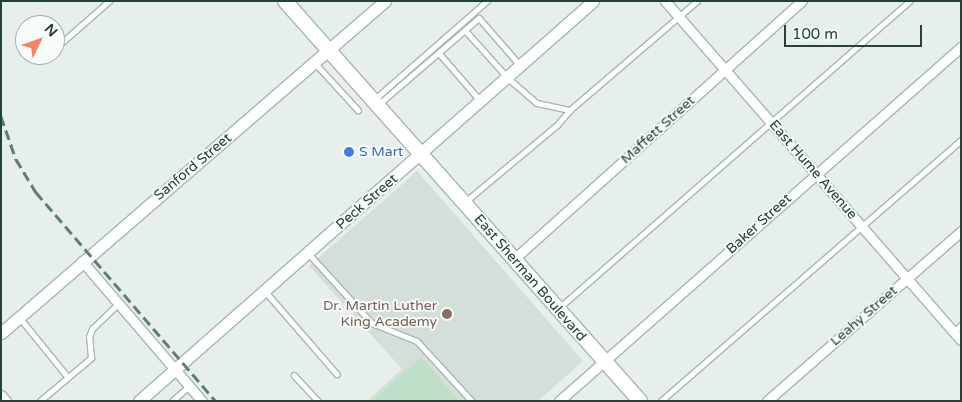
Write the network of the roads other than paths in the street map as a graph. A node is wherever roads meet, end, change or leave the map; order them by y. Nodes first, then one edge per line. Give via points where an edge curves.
1 (109, 1) edge
2 (286, 1) edge
3 (385, 1) edge
4 (487, 1) edge
5 (593, 1) edge
6 (665, 1) edge
7 (697, 1) edge
8 (802, 1) edge
9 (910, 1) edge
10 (679, 17) junction
11 (465, 30) junction
12 (65, 40) edge
13 (961, 47) edge
14 (329, 51) junction
15 (439, 53) junction
16 (315, 63) junction
17 (521, 66) junction
18 (725, 69) junction
19 (508, 78) junction
20 (480, 101) junction
21 (375, 103) junction
22 (358, 110) dead end
23 (570, 110) junction
24 (772, 124) junction
25 (961, 140) edge
26 (421, 154) junction
27 (816, 174) junction
28 (464, 203) junction
29 (862, 226) junction
30 (961, 231) edge
31 (308, 253) junction
32 (514, 259) junction
33 (82, 261) junction
34 (907, 278) junction
35 (265, 291) junction
36 (118, 304) junction
37 (558, 309) junction
38 (19, 318) junction
39 (957, 329) edge
40 (1, 333) edge
41 (961, 340) edge
42 (604, 362) junction
43 (175, 370) junction
44 (337, 374) dead end
45 (294, 375) dead end
46 (68, 377) junction
47 (189, 386) junction
48 (1, 395) edge
49 (6, 401) edge
50 (40, 401) edge
51 (139, 401) edge
52 (172, 401) edge
53 (202, 401) edge
54 (318, 401) edge
55 (472, 401) edge
56 (558, 401) edge
57 (640, 401) edge
58 (661, 401) edge
59 (767, 401) edge

1 - 12 lane
2 - 14 main road, East Sherman Boulevard
3 - 14 street, Sanford Street
4 - 21 lane
5 - 17 street, Peck Street
6 - 10 street, East Hume Avenue
7 - 10 lane
8 - 18 street, Maffett Street
9 - 24 lane
10 - 18 street, East Hume Avenue
10 - 23 lane
11 - 15 lane
11 - 17 lane via 479,18
11 - 19 lane
13 - 27 street, Baker Street
14 - 16 street, Sanford Street
14 - 21 main road, East Sherman Boulevard
15 - 20 lane
15 - 21 lane
16 - 22 lane
16 - 33 street, Sanford Street
17 - 19 street, Peck Street
18 - 24 street, East Hume Avenue
18 - 32 street, Maffett Street
19 - 20 street, Peck Street
19 - 23 lane via 536,103
20 - 26 street, Peck Street
21 - 26 main road, East Sherman Boulevard
23 - 28 lane via 557,125
24 - 27 street, East Hume Avenue
24 - 37 lane
25 - 29 lane
26 - 28 main road, East Sherman Boulevard
26 - 31 street, Peck Street
27 - 29 street, East Hume Avenue
27 - 42 street, Baker Street
28 - 32 main road, East Sherman Boulevard
29 - 34 street, East Hume Avenue
29 - 58 lane
30 - 34 street, Leahy Street
31 - 35 street, Peck Street
31 - 55 lane via 372,323 417,341
32 - 37 main road, East Sherman Boulevard
33 - 36 street
33 - 38 street, Sanford Street
34 - 39 street, East Hume Avenue
34 - 59 street, Leahy Street
35 - 43 street, Peck Street
35 - 44 lane
36 - 43 street
36 - 46 lane via 88,337 91,358
37 - 42 main road, East Sherman Boulevard
38 - 40 street, Sanford Street
38 - 46 lane
39 - 41 street, East Hume Avenue
42 - 56 street, Baker Street
42 - 57 main road, East Sherman Boulevard
43 - 47 street
43 - 51 street, Peck Street
45 - 54 lane
46 - 50 lane
47 - 52 lane
47 - 53 street
48 - 49 street

